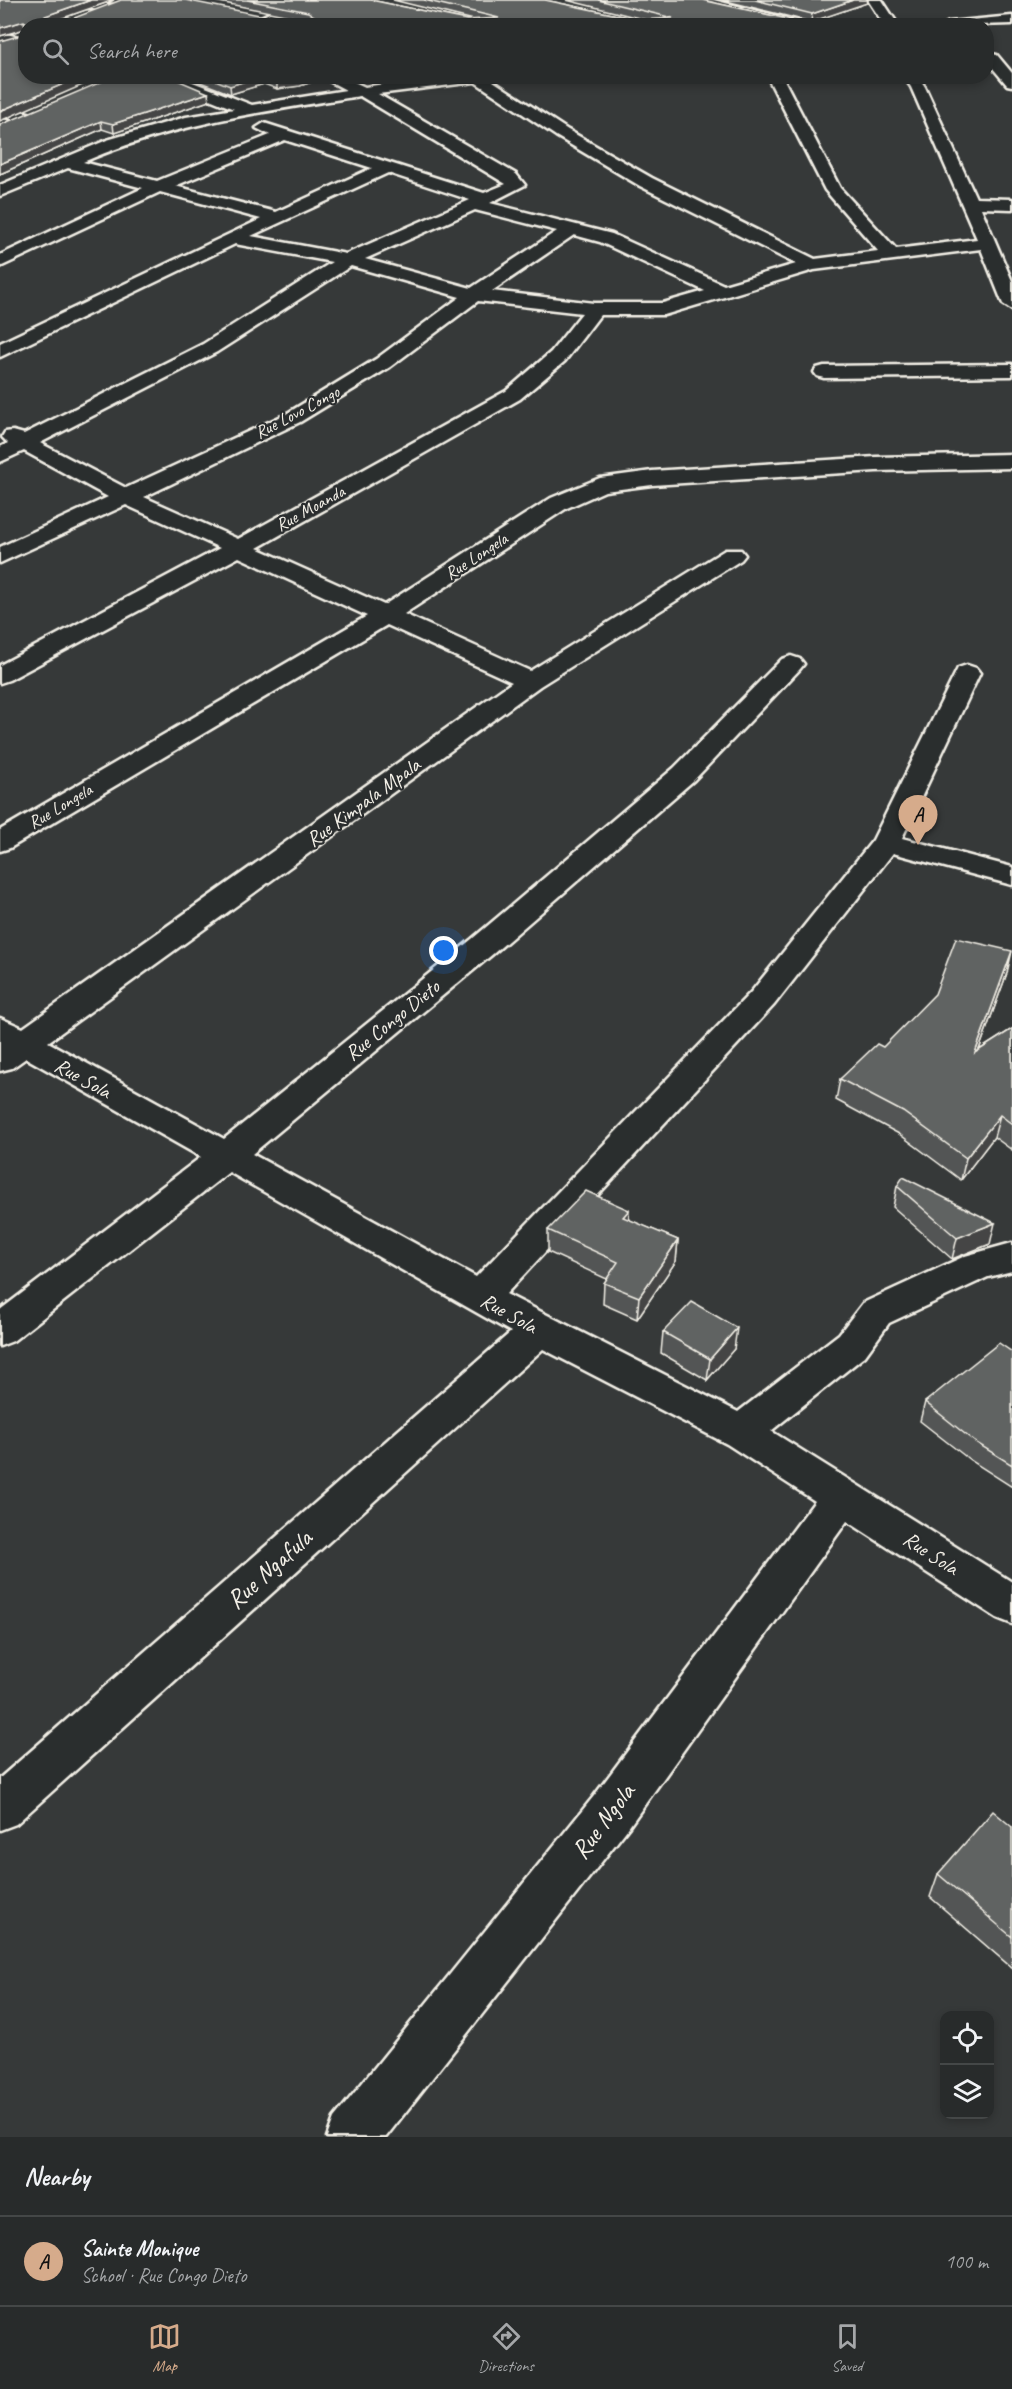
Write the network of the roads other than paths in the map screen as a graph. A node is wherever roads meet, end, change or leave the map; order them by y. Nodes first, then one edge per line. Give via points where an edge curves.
1 (70, 0) edge
2 (311, 0) edge
3 (695, 0) edge
4 (875, 0) edge
5 (125, 3) edge
6 (107, 8) junction
7 (267, 17) junction
8 (77, 18) edge
9 (256, 18) edge
10 (272, 18) edge
11 (776, 18) edge
12 (887, 18) edge
13 (1012, 20) edge
14 (994, 22) edge
15 (0, 26) edge
16 (18, 31) edge
17 (1012, 57) edge
18 (994, 58) edge
19 (994, 63) edge
20 (1012, 82) edge
21 (186, 84) edge
22 (346, 84) edge
23 (412, 84) edge
24 (487, 84) edge
25 (778, 84) edge
26 (916, 84) edge
27 (362, 91) junction
28 (250, 110) junction
29 (0, 111) edge
30 (221, 115) junction
31 (0, 129) edge
32 (286, 134) junction
33 (65, 162) junction
34 (386, 168) junction
35 (160, 186) junction
36 (0, 191) edge
37 (479, 201) junction
38 (970, 203) junction
39 (1012, 204) edge
40 (278, 218) junction
41 (572, 230) junction
42 (233, 238) junction
43 (988, 243) junction
44 (891, 255) junction
45 (348, 260) junction
46 (0, 262) edge
47 (812, 265) junction
48 (723, 292) junction
49 (474, 295) junction
50 (1012, 304) edge
51 (594, 309) junction
52 (0, 351) edge
53 (1012, 370) edge
54 (824, 372) dead end
55 (0, 431) edge
56 (27, 443) junction
57 (0, 455) edge
58 (1012, 461) edge
59 (124, 496) junction
60 (239, 548) junction
61 (733, 555) dead end
62 (0, 556) edge
63 (387, 614) junction
64 (791, 664) dead end
65 (967, 673) dead end
66 (0, 675) edge
67 (531, 681) junction
68 (0, 842) edge
69 (886, 842) junction
70 (1012, 876) edge
71 (8, 1045) edge
72 (225, 1157) junction
73 (1012, 1257) edge
74 (480, 1298) junction
75 (539, 1330) junction
76 (0, 1331) edge
77 (741, 1432) junction
78 (842, 1496) junction
79 (1012, 1605) edge
80 (0, 1808) edge
81 (353, 2137) edge

1 - 6 street
2 - 7 street
3 - 11 street
4 - 12 street
5 - 6 street
6 - 8 street
7 - 9 street
7 - 10 street
13 - 14 street
15 - 16 street
17 - 18 street
19 - 20 street
21 - 28 street
22 - 27 street
23 - 27 street
24 - 47 street via 646,182
25 - 44 street via 833,190
26 - 38 street
27 - 28 street
27 - 37 street via 517,184
28 - 30 street
29 - 31 street via 32,115
30 - 32 street
30 - 33 street via 152,130
32 - 34 street
32 - 35 street
33 - 35 street
33 - 36 street
34 - 37 street
34 - 40 street
35 - 40 street
35 - 46 street
37 - 41 street
37 - 45 street
38 - 39 street
38 - 43 street
40 - 42 street
41 - 48 street via 620,243
41 - 49 street, Rue Lovo Congo
42 - 45 street
42 - 52 street
43 - 44 street
43 - 50 street
44 - 47 street
45 - 49 street
45 - 56 street via 210,348
47 - 48 street
48 - 51 street via 664,309
49 - 51 street
49 - 59 street, Rue Lovo Congo via 383,363 293,418
51 - 60 street, Rue Moanda via 583,331 552,364 513,395
53 - 54 street
55 - 56 street
56 - 57 street
56 - 59 street
58 - 63 street, Rue Longela via 876,464 600,485 559,503
59 - 60 street
59 - 62 street, Rue Lovo Congo
60 - 63 street
60 - 66 street, Rue Moanda
61 - 67 street, Rue Kimpala Mpala
63 - 67 street
63 - 68 street, Rue Longela
64 - 72 street, Rue Congo Dieto via 684,774 483,946
65 - 69 street
67 - 71 street, Rue Kimpala Mpala
69 - 70 street
69 - 74 street via 763,998
71 - 72 street, Rue Sola
72 - 74 street, Rue Sola
72 - 76 street, Rue Congo Dieto
73 - 77 street via 978,1266 876,1313 852,1345
74 - 75 street, Rue Sola
75 - 77 street, Rue Sola
75 - 80 street, Rue Ngafula
77 - 78 street, Rue Sola
78 - 79 street, Rue Sola
78 - 81 street, Rue Ngola via 611,1812

